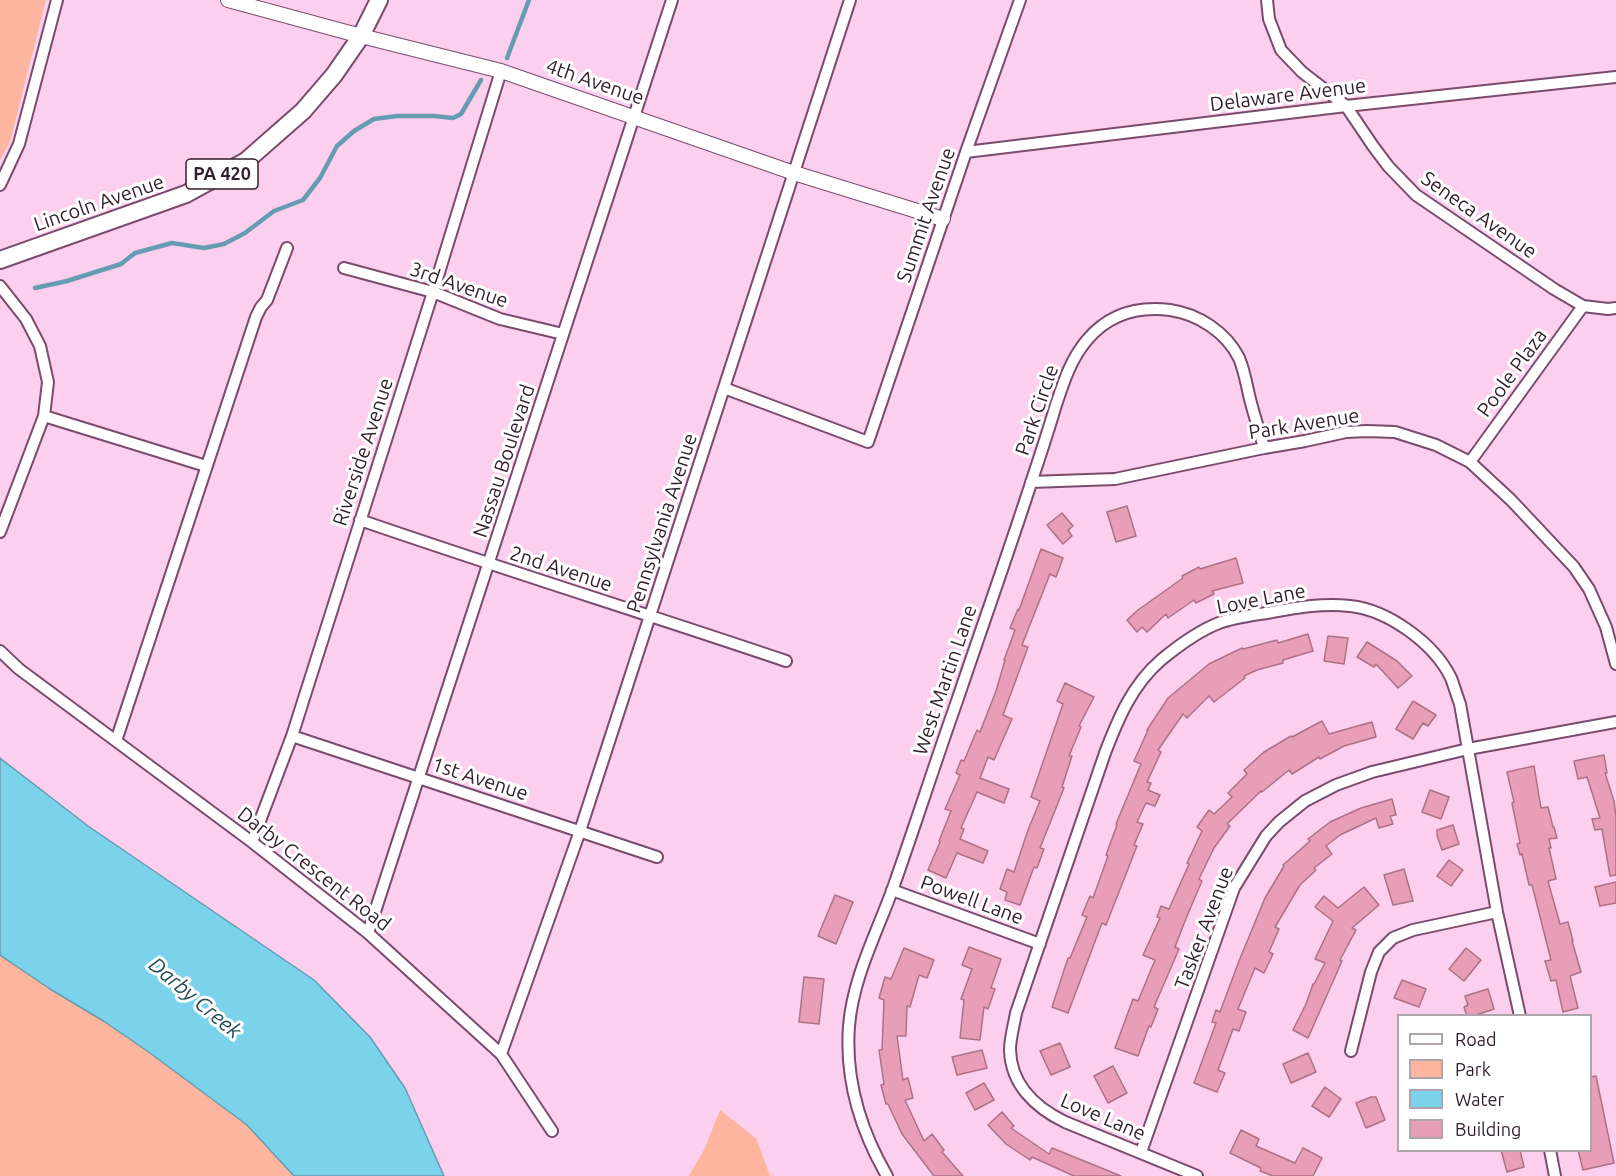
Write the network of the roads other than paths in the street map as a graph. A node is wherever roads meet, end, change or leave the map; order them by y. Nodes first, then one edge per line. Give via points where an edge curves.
1 (57, 0) edge
2 (228, 0) edge
3 (379, 0) edge
4 (672, 0) edge
5 (850, 0) edge
6 (1267, 0) edge
7 (1017, 1) edge
8 (361, 36) junction
9 (501, 71) junction
10 (1616, 77) edge
11 (1346, 106) junction
12 (633, 116) junction
13 (966, 152) junction
14 (794, 173) junction
15 (0, 185) edge
16 (943, 219) junction
17 (287, 248) dead end
18 (0, 260) edge
19 (344, 268) dead end
20 (0, 286) edge
21 (433, 292) junction
22 (1583, 306) junction
23 (1616, 308) edge
24 (563, 334) junction
25 (724, 388) junction
26 (44, 416) junction
27 (1264, 448) junction
28 (1470, 462) junction
29 (206, 466) junction
30 (1032, 482) junction
31 (360, 520) junction
32 (0, 532) edge
33 (489, 565) junction
34 (651, 616) junction
35 (0, 651) edge
36 (786, 661) dead end
37 (1616, 664) edge
38 (1616, 722) edge
39 (291, 736) junction
40 (116, 741) junction
41 (1468, 748) junction
42 (419, 778) junction
43 (580, 831) junction
44 (252, 842) junction
45 (657, 857) dead end
46 (892, 890) junction
47 (1497, 912) junction
48 (368, 933) junction
49 (1040, 944) junction
50 (1520, 1014) edge
51 (1351, 1051) dead end
52 (501, 1054) junction
53 (552, 1131) dead end
54 (1141, 1152) junction
55 (1550, 1152) edge
56 (887, 1176) edge
57 (1197, 1176) edge
58 (1555, 1176) edge

1 - 15 street via 20,144
2 - 8 street, 4th Avenue
3 - 8 main road, Lincoln Avenue / PA 420
4 - 12 street, Nassau Boulevard
5 - 14 street, Pennsylvania Avenue
6 - 11 street, Seneca Avenue via 1269,19 1281,50
7 - 13 street, Summit Avenue
8 - 9 street, 4th Avenue
8 - 18 main road, Lincoln Avenue / PA 420 via 303,111 246,160 186,194
9 - 12 street, 4th Avenue
9 - 21 street, Riverside Avenue
10 - 11 street, Delaware Avenue
11 - 13 street, Delaware Avenue
11 - 22 street, Seneca Avenue via 1388,166 1416,195
12 - 14 street, 4th Avenue
12 - 24 street, Nassau Boulevard
13 - 16 street, Summit Avenue
14 - 16 street, 4th Avenue
14 - 25 street, Pennsylvania Avenue
16 - 25 street, Summit Avenue via 868,442
17 - 29 street via 267,300 256,317
19 - 21 street, 3rd Avenue
20 - 26 street via 26,319 40,346 48,382
21 - 24 street, 3rd Avenue via 500,319
21 - 31 street, Riverside Avenue
22 - 23 street, Seneca Avenue
22 - 28 street, Poole Plaza
24 - 33 street, Nassau Boulevard
25 - 34 street, Pennsylvania Avenue
26 - 29 street
26 - 32 street
27 - 28 street, Park Avenue via 1346,432 1395,432 1436,445
27 - 30 street, Park Avenue via 1115,479
27 - 30 street, Park Circle via 1238,356 1218,331 1180,312 1140,309 1102,326 1076,354
28 - 37 street, Park Avenue via 1574,567 1606,627
29 - 40 street
30 - 46 street, West Martin Lane
31 - 33 street, 2nd Avenue
31 - 39 street, Riverside Avenue
33 - 34 street, 2nd Avenue
33 - 42 street, Nassau Boulevard
34 - 36 street, 2nd Avenue
34 - 43 street, Pennsylvania Avenue
35 - 40 street, Darby Crescent Road
38 - 41 street, Tasker Avenue
39 - 42 street, 1st Avenue
39 - 44 street, Riverside Avenue
40 - 44 street, Darby Crescent Road
41 - 47 street, Love Lane
41 - 49 street, Love Lane via 1460,704 1441,663 1416,636 1380,614 1351,606 1324,605 1221,622 1160,661 1133,691 1105,753
41 - 54 street, Tasker Avenue via 1336,785 1305,801 1266,836 1234,888
42 - 43 street, 1st Avenue
42 - 48 street, Nassau Boulevard
43 - 45 street, 1st Avenue
43 - 52 street, Pennsylvania Avenue
44 - 48 street, Darby Crescent Road
46 - 49 street, Powell Lane
46 - 56 street, West Martin Lane via 855,990 848,1047 856,1102 868,1142
47 - 50 street, Love Lane
47 - 51 street via 1413,930 1394,938 1379,952
48 - 52 street, Darby Crescent Road
49 - 54 street, Love Lane via 1013,1028 1010,1051 1015,1073 1035,1104 1048,1113
52 - 53 street, Darby Crescent Road
54 - 57 street, Love Lane
55 - 58 street

